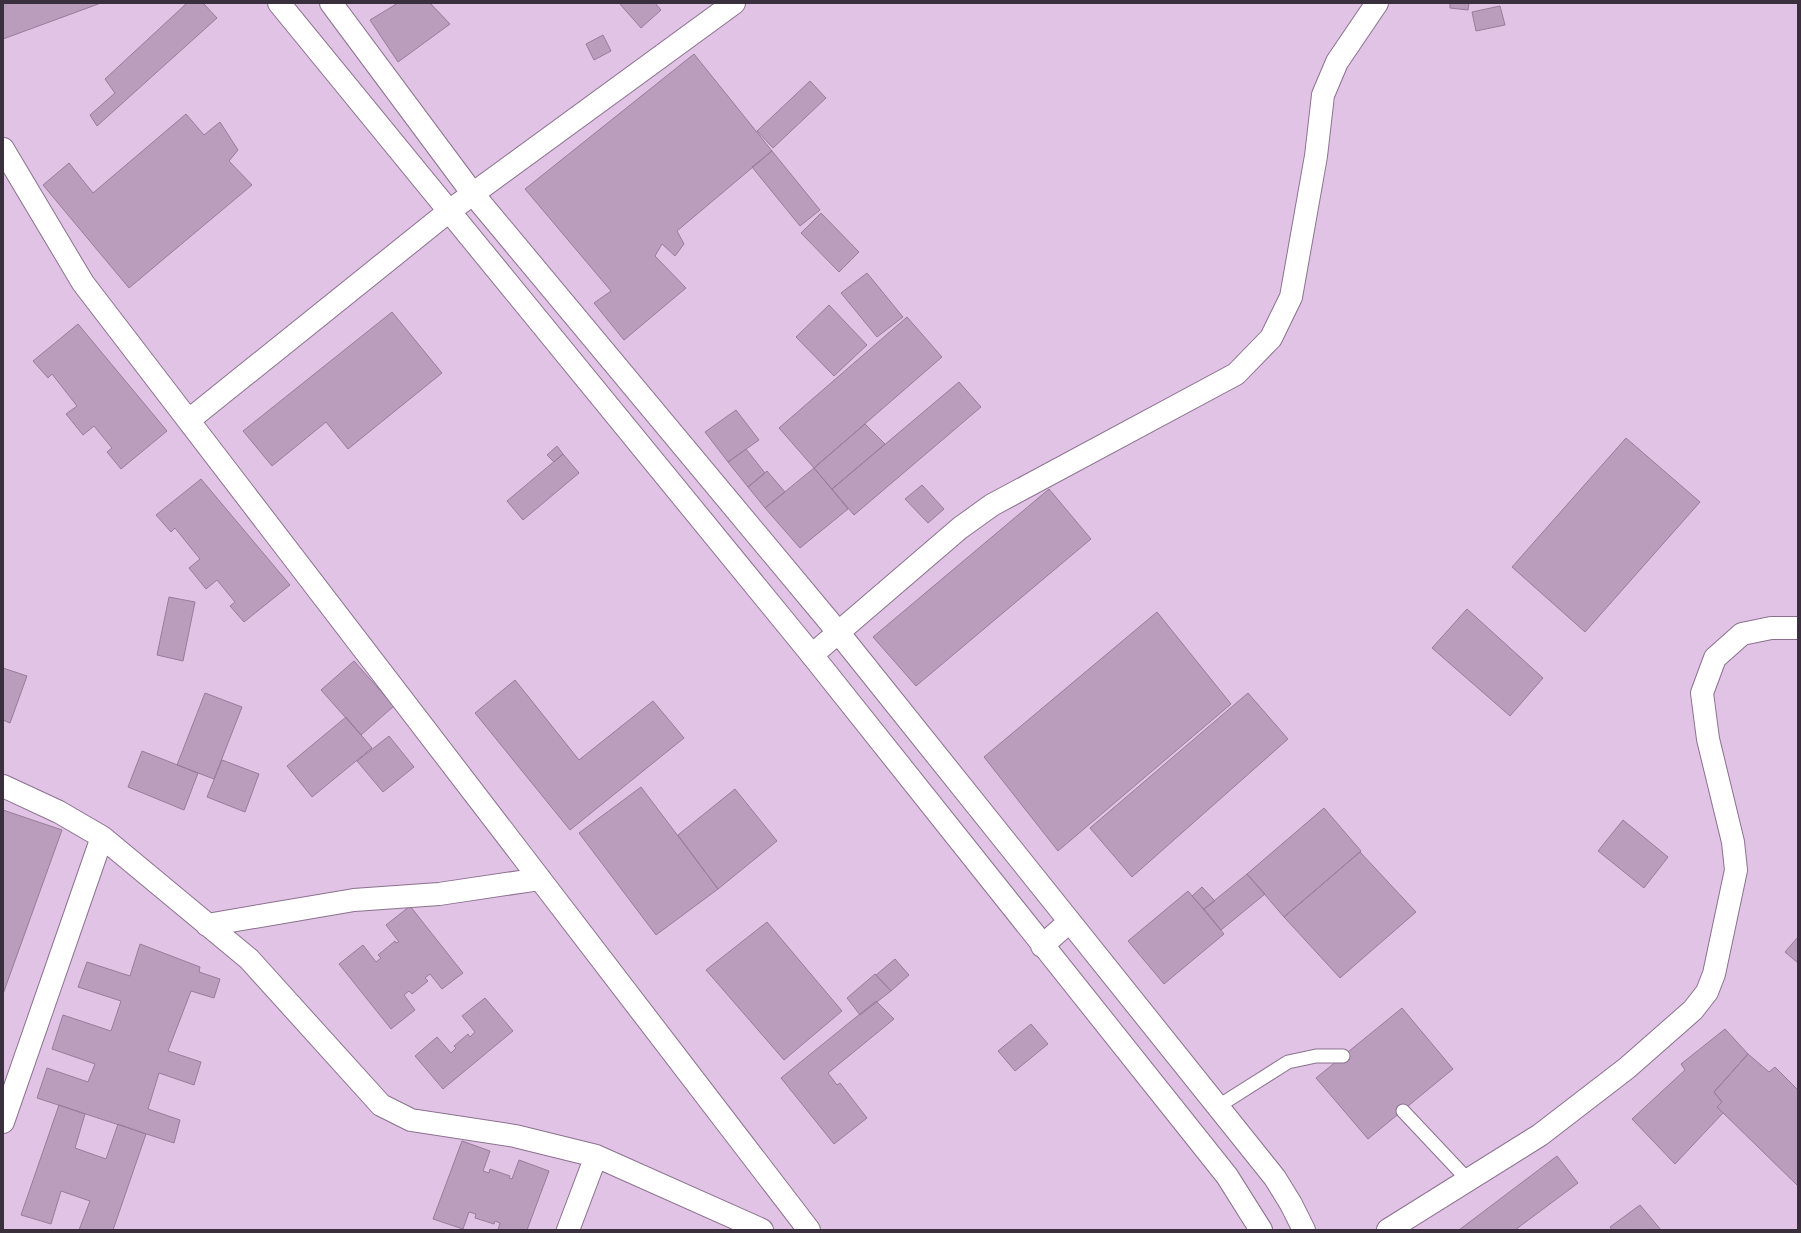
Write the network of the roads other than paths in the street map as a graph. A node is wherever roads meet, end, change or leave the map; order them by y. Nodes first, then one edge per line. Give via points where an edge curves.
1 (279, 3) edge
2 (331, 3) edge
3 (734, 3) edge
4 (1377, 3) edge
5 (3, 149) edge
6 (473, 194) junction
7 (448, 212) junction
8 (189, 420) junction
9 (1798, 628) edge
10 (838, 632) junction
11 (812, 655) junction
12 (943, 764) junction
13 (915, 785) junction
14 (3, 786) edge
15 (102, 837) junction
16 (540, 879) junction
17 (1069, 922) junction
18 (208, 925) junction
19 (1042, 946) junction
20 (1343, 1056) dead end
21 (1217, 1107) junction
22 (1403, 1110) dead end
23 (3, 1122) edge
24 (596, 1156) junction
25 (1468, 1180) junction
26 (568, 1230) edge
27 (760, 1230) edge
28 (809, 1230) edge
29 (1261, 1230) edge
30 (1304, 1230) edge
31 (1388, 1230) edge

1 - 7 street
2 - 6 street
3 - 6 street
4 - 10 street via 1336,62 1323,95 1316,156 1291,297 1271,338 1236,374 992,505 960,528
5 - 8 street via 84,283
6 - 7 street
6 - 10 street
7 - 8 street
7 - 11 street
8 - 16 street
9 - 25 street via 1771,628 1742,634 1715,658 1702,693 1708,739 1733,842 1736,870 1714,974 1707,992 1693,1010 1627,1068 1540,1135
10 - 11 street
10 - 12 street
11 - 13 street
12 - 13 street
12 - 17 street
13 - 19 street
14 - 15 street via 59,812
15 - 18 street
15 - 23 street
16 - 18 street via 439,894 354,900
16 - 28 street
17 - 19 street
17 - 21 street
18 - 24 street via 250,960 381,1105 411,1120 515,1136
19 - 29 street via 1227,1176
20 - 21 lane via 1316,1056 1288,1062
21 - 30 street via 1275,1178 1292,1204
22 - 25 lane
24 - 26 street
24 - 27 street
25 - 31 street

